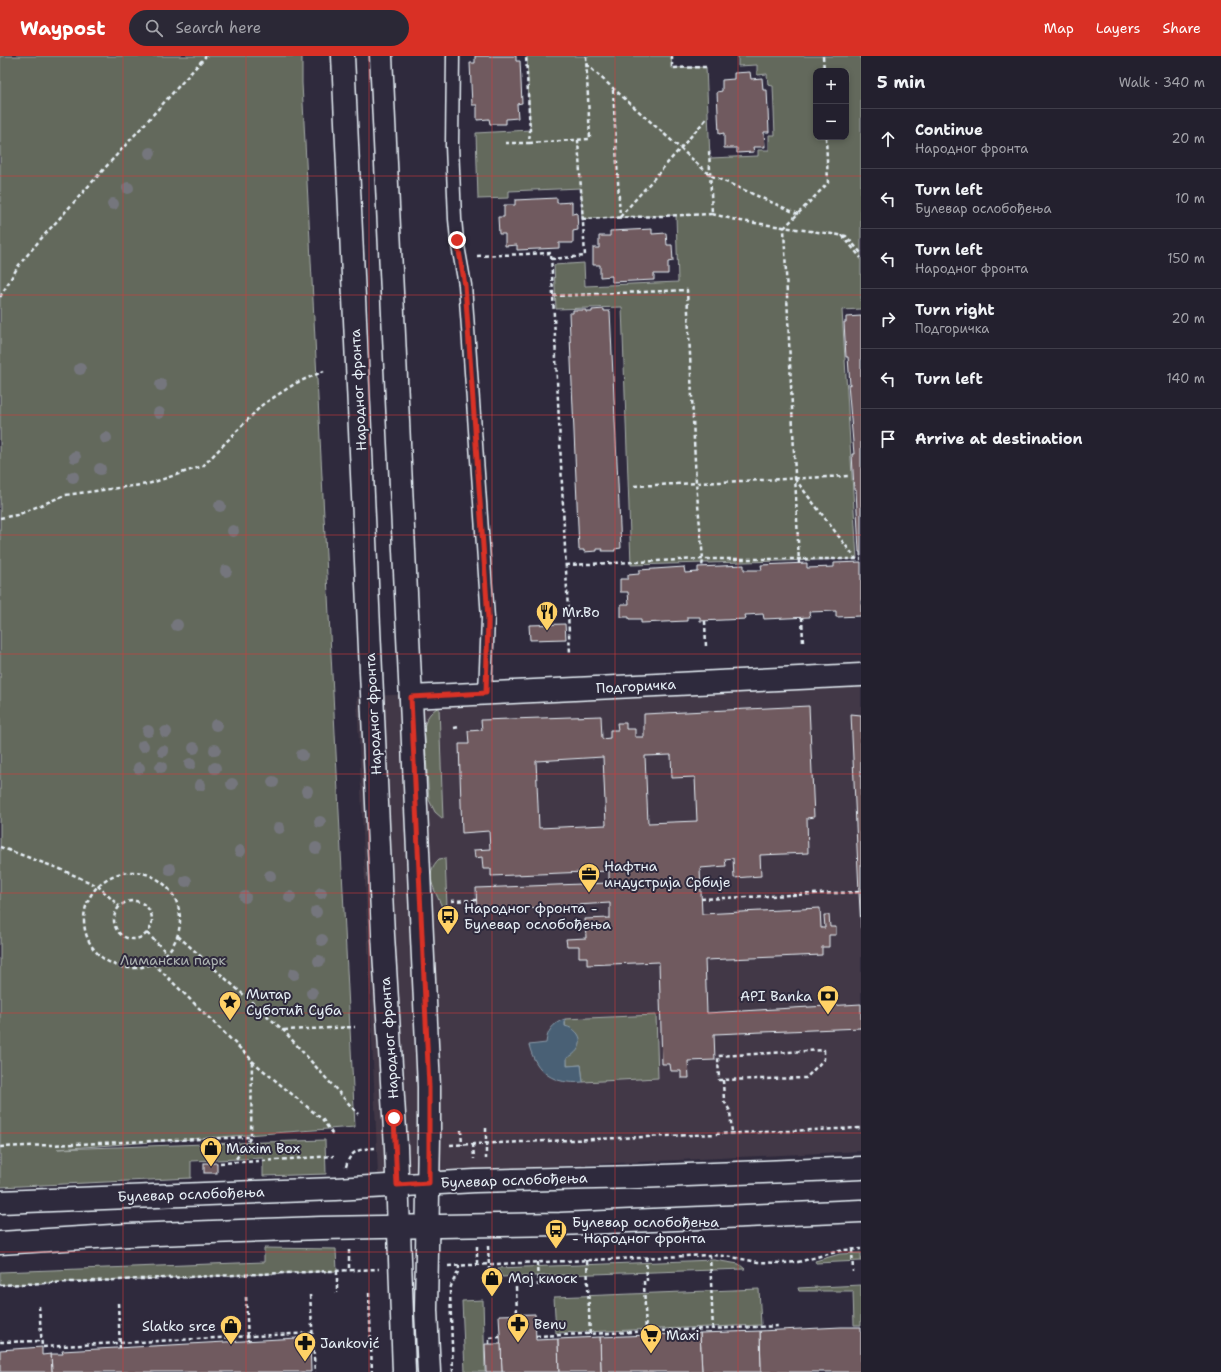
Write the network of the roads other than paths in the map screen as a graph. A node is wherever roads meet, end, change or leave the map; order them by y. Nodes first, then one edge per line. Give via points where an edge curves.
1 (343, 56) edge
2 (381, 56) edge
3 (453, 56) edge
4 (861, 675) edge
5 (486, 693) junction
6 (411, 697) junction
7 (861, 1168) edge
8 (429, 1183) junction
9 (397, 1185) junction
10 (0, 1202) edge
11 (861, 1211) edge
12 (428, 1226) junction
13 (399, 1227) junction
14 (0, 1243) edge
15 (404, 1372) edge
16 (429, 1372) edge

1 - 9 street, Народног фронта via 382,927
2 - 6 street
3 - 5 lane via 452,145 455,219 465,285 488,618
4 - 5 street, Подгоричка
5 - 6 street, Подгоричка
6 - 8 street via 429,1087
7 - 8 street, Булевар ослобођења
8 - 9 street, Булевар ослобођења
8 - 12 street
9 - 10 street, Булевар ослобођења
9 - 13 street, Народног фронта
11 - 12 street via 560,1224
12 - 13 street
12 - 16 street via 426,1310
13 - 14 street via 128,1235
13 - 15 street, Народног фронта

